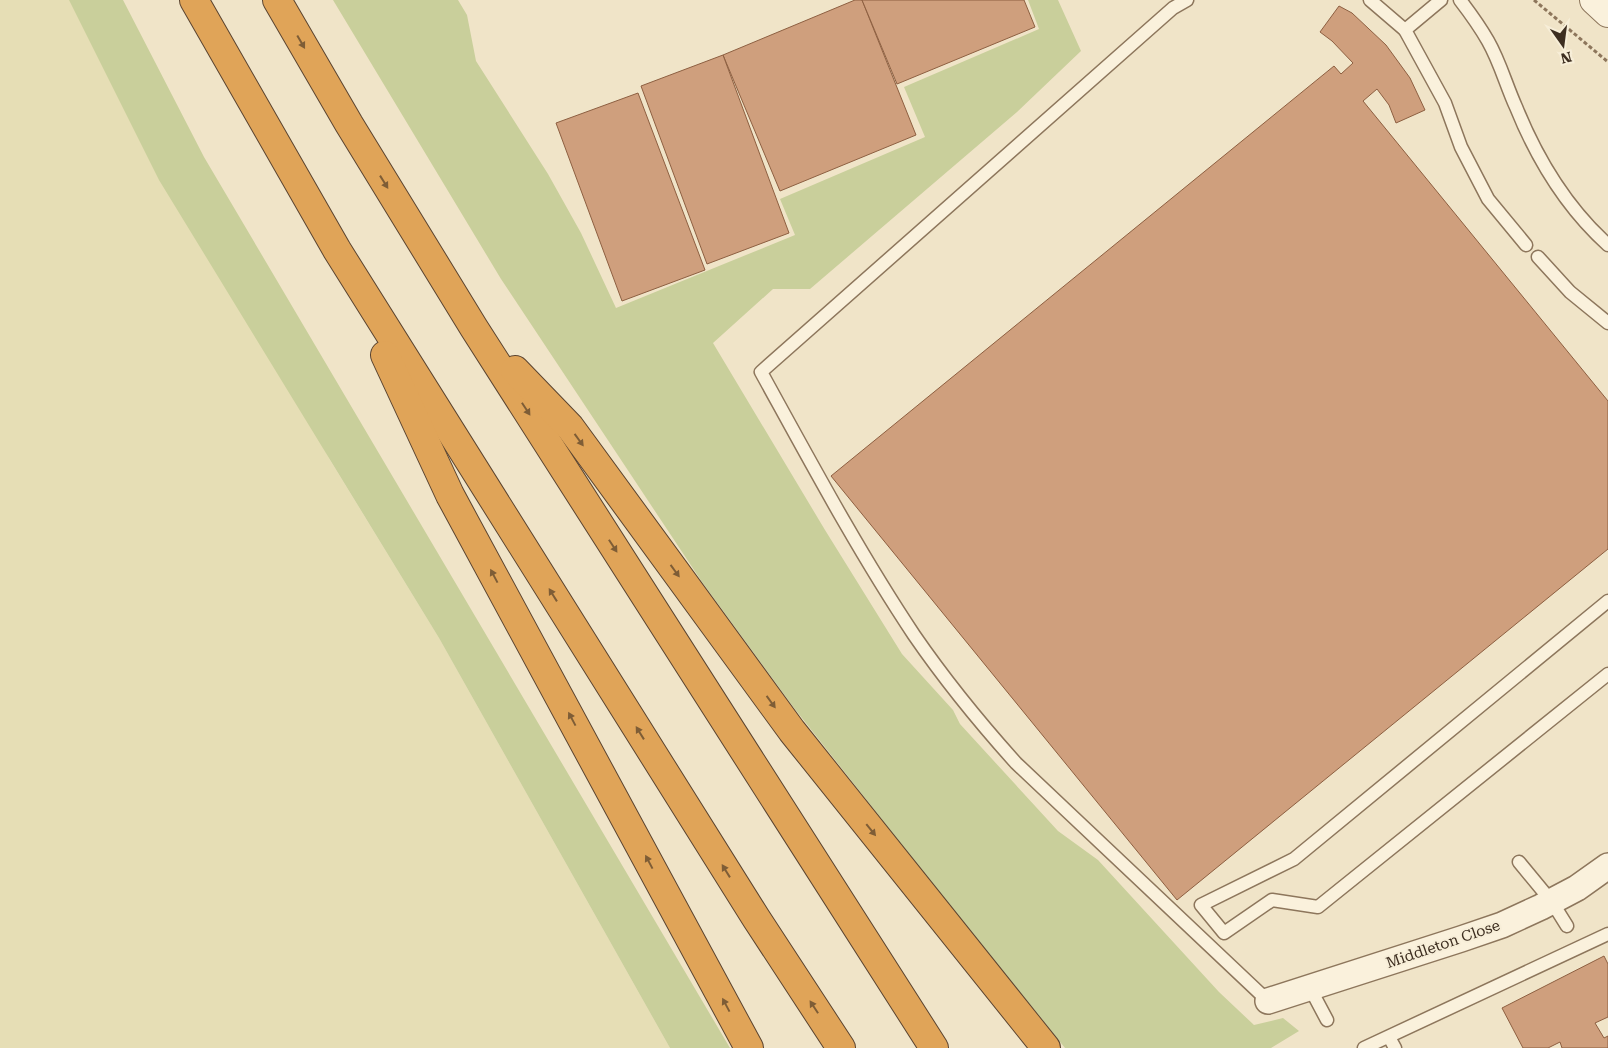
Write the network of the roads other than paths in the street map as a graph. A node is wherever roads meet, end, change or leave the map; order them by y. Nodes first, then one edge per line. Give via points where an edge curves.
1 (194, 0) edge
2 (277, 0) edge
3 (1187, 0) edge
4 (1370, 0) edge
5 (1441, 0) edge
6 (1460, 0) edge
7 (1594, 0) edge
8 (1608, 13) edge
9 (1405, 30) junction
10 (1526, 245) dead end
11 (1608, 245) edge
12 (336, 250) junction
13 (1538, 257) dead end
14 (1608, 323) edge
15 (474, 328) junction
16 (1608, 601) edge
17 (1608, 674) edge
18 (1519, 862) dead end
19 (1608, 866) edge
20 (1552, 902) junction
21 (1567, 926) dead end
22 (1608, 934) edge
23 (1310, 988) junction
24 (1268, 1001) joint
25 (1327, 1020) dead end
26 (1392, 1042) edge
27 (749, 1048) edge
28 (841, 1048) edge
29 (934, 1048) edge
30 (1046, 1048) edge
31 (1364, 1048) edge

1 - 12 highway
2 -> 15 highway via 348,124
3 - 24 lane via 1173,8 761,372 889,596 915,637 985,728 1023,770
4 - 9 lane
5 - 9 lane
6 - 11 lane via 1488,42 1531,142 1548,171 1570,205
7 - 8 street
9 - 10 lane via 1445,103 1461,147 1488,199
27 -> 12 highway via 450,495
28 -> 12 highway via 750,910
13 - 14 lane via 1570,292
15 -> 29 highway
15 -> 30 highway via 570,427 792,731
16 - 17 lane via 1294,859 1201,905 1224,933 1272,900 1318,907
18 - 20 lane
19 - 20 street, Middleton Close
20 - 21 lane
20 - 23 street, Middleton Close via 1486,931
22 - 26 lane
23 - 24 street, Middleton Close
23 - 25 lane
26 - 31 lane

